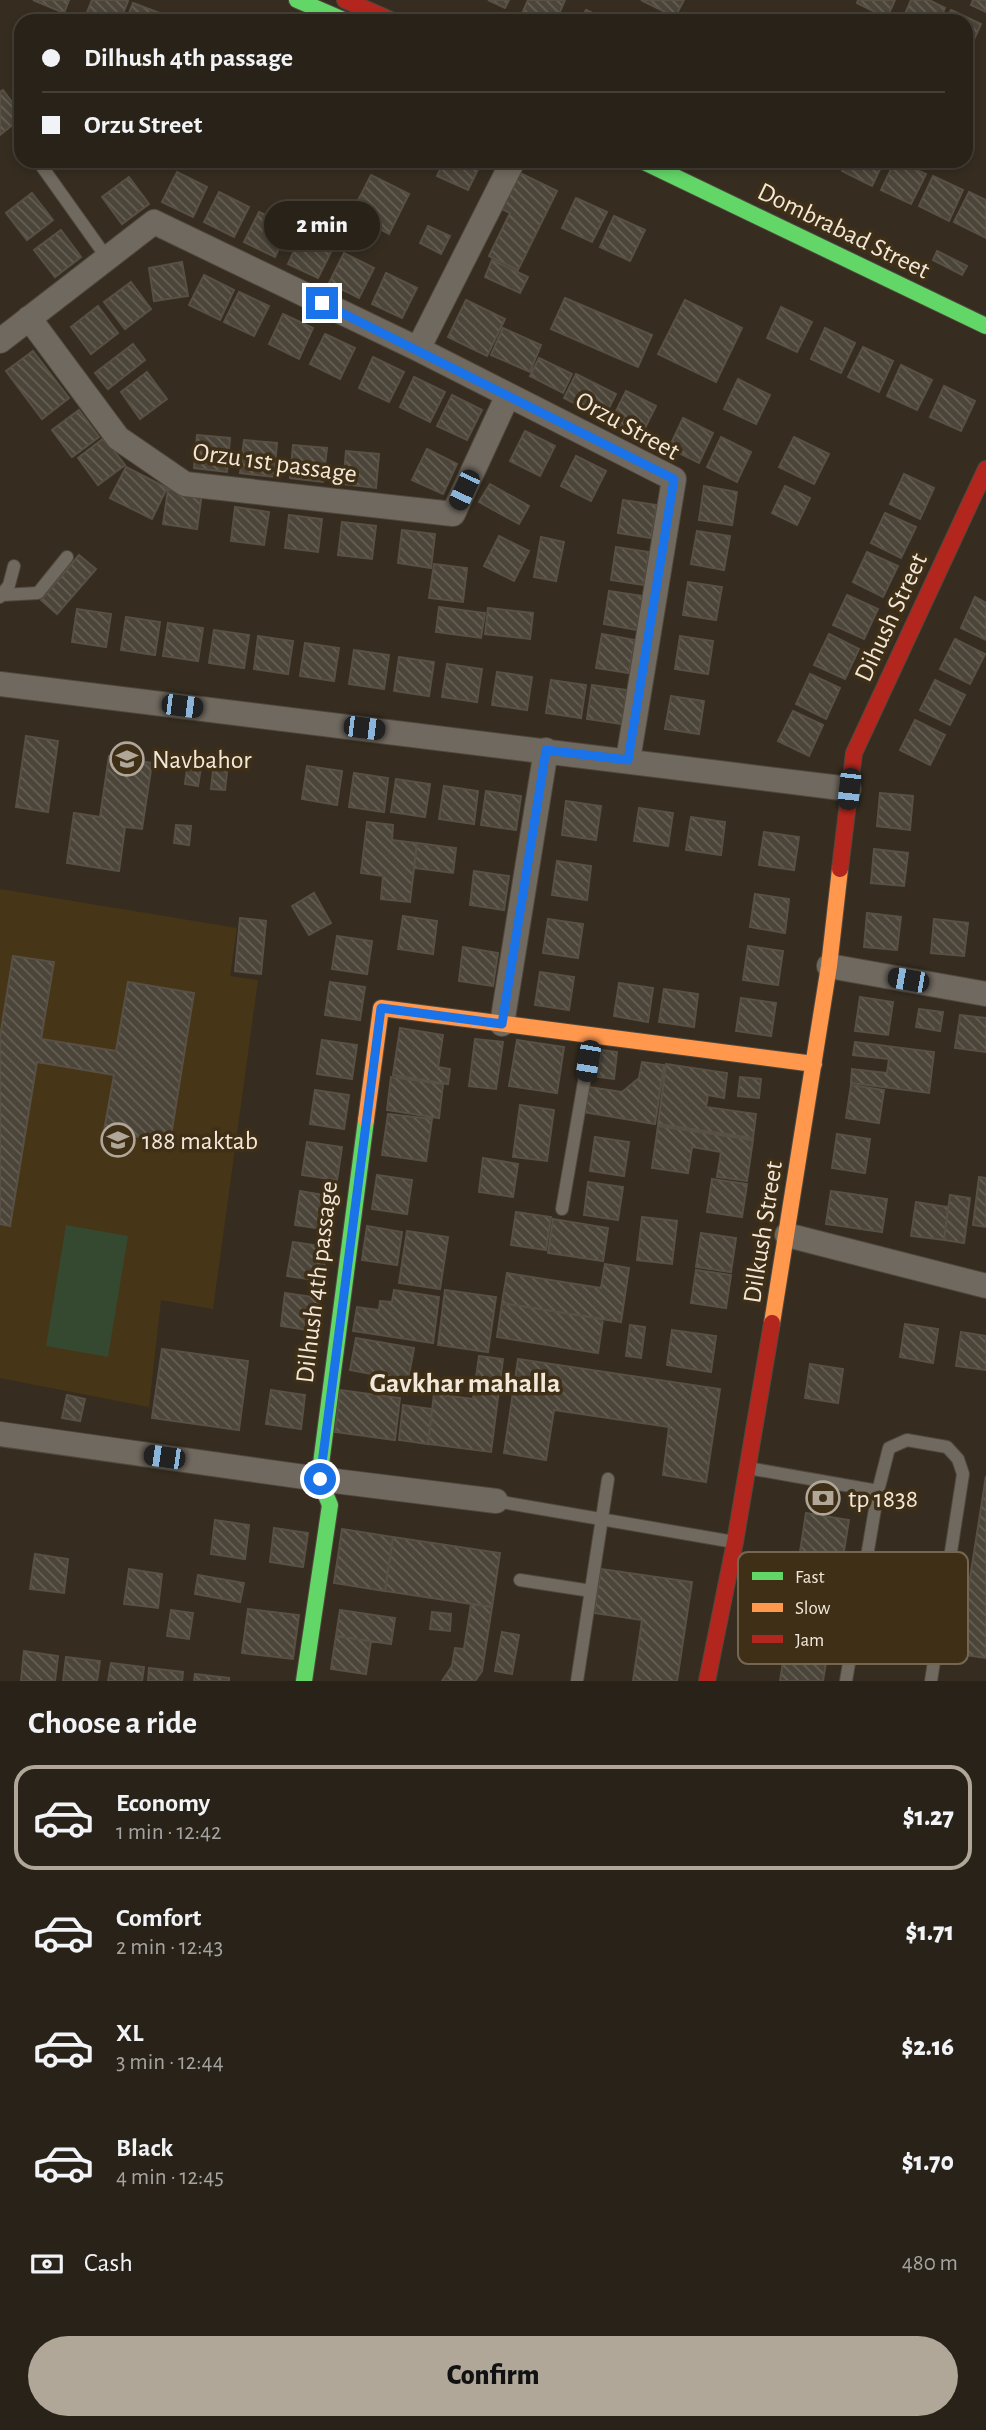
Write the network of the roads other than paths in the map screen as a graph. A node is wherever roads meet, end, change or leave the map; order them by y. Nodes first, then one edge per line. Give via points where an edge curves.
1 (297, 0) edge
2 (345, 0) edge
3 (330, 14) edge
4 (384, 14) edge
5 (43, 168) edge
6 (509, 168) edge
7 (657, 168) edge
8 (107, 258) junction
9 (29, 318) junction
10 (986, 326) edge
11 (0, 341) edge
12 (418, 349) junction
13 (508, 395) junction
14 (986, 469) edge
15 (67, 557) dead end
16 (13, 566) dead end
17 (1, 596) edge
18 (0, 684) edge
19 (546, 750) junction
20 (628, 760) junction
21 (849, 789) junction
22 (829, 967) junction
23 (986, 994) edge
24 (502, 1024) junction
25 (592, 1036) junction
26 (814, 1065) junction
27 (562, 1209) dead end
28 (787, 1236) junction
29 (986, 1286) edge
30 (0, 1434) edge
31 (748, 1468) junction
32 (320, 1479) junction
33 (608, 1479) dead end
34 (878, 1491) junction
35 (496, 1502) joint
36 (601, 1521) junction
37 (735, 1542) junction
38 (868, 1552) edge
39 (951, 1552) edge
40 (520, 1580) dead end
41 (590, 1591) junction
42 (304, 1681) edge
43 (577, 1681) edge
44 (707, 1681) edge

1 - 3 street
2 - 4 street
5 - 8 lane
6 - 12 street
7 - 10 street, Dombrabad Street
8 - 9 street, Orzu Street
8 - 12 street, Orzu Street via 154,222
9 - 11 street, Orzu Street
9 - 13 street, Orzu 1st passage via 118,438 185,484 453,514
12 - 13 street, Orzu Street
13 - 20 street, Orzu Street via 674,479
14 - 21 street, Dihush Street via 854,753
15 - 17 lane via 38,593
16 - 17 lane
18 - 19 street
19 - 20 street
19 - 24 street
20 - 21 street
21 - 22 street, Dilkush Street
22 - 23 street
22 - 26 street, Dilkush Street
24 - 25 street, Dilhush 4th passage
24 - 32 street, Dilhush 4th passage via 381,1008
25 - 26 street, Dilhush 4th passage
25 - 27 lane
26 - 28 street, Dilkush Street
28 - 29 street
28 - 31 street, Dilkush Street
30 - 32 street
31 - 34 lane
31 - 37 street, Dilkush Street
32 - 35 street
32 - 42 street, Dilhush 4th passage via 330,1506
33 - 36 lane
34 - 38 lane
34 - 39 lane via 889,1448 907,1440 947,1447 963,1474
35 - 36 lane
36 - 37 lane
36 - 41 lane
37 - 44 street, Dilkush Street
40 - 41 lane
41 - 43 lane

